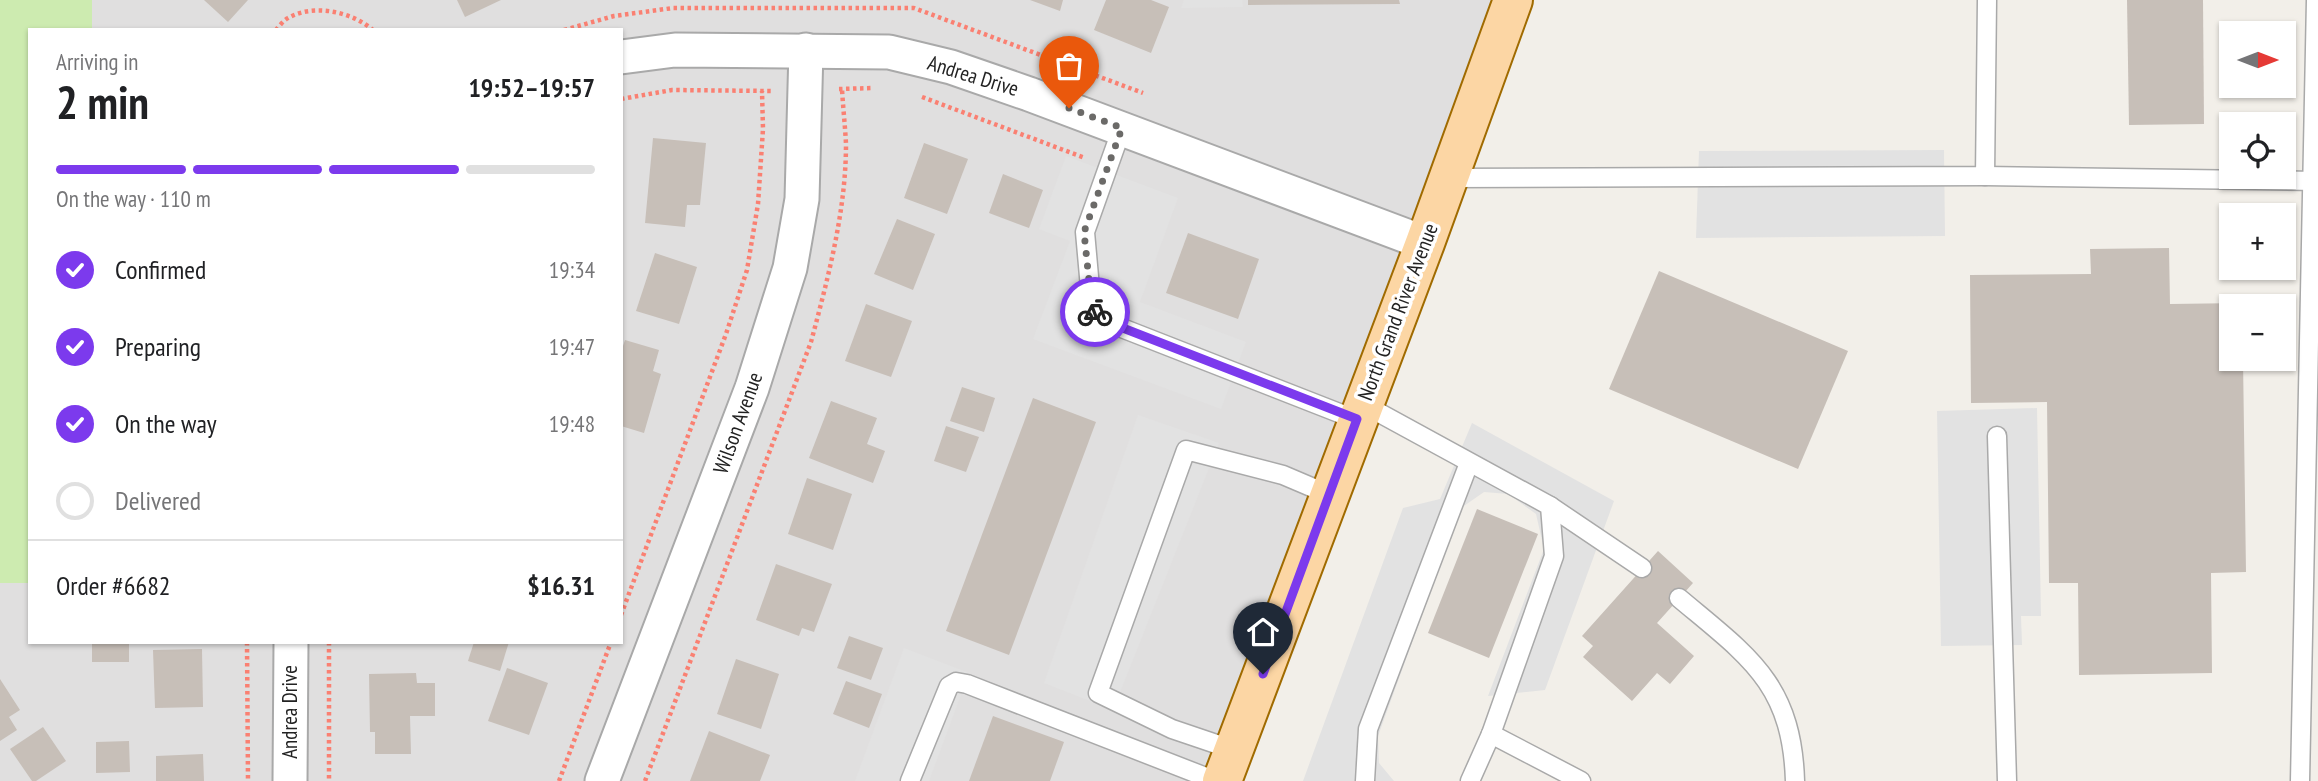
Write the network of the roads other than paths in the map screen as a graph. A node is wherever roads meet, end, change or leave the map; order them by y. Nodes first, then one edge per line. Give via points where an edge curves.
1 (1513, 0) edge
2 (1987, 0) edge
3 (2316, 0) edge
4 (806, 50) junction
5 (623, 57) edge
6 (1122, 128) junction
7 (1984, 176) junction
8 (1448, 178) junction
9 (2315, 181) edge
10 (1425, 243) junction
11 (1360, 412) junction
12 (1997, 436) dead end
13 (1469, 463) junction
14 (1330, 495) junction
15 (1550, 506) junction
16 (1642, 568) dead end
17 (1679, 598) dead end
18 (291, 644) edge
19 (1491, 734) junction
20 (1224, 771) edge
21 (2306, 778) edge
22 (290, 781) edge
23 (602, 781) edge
24 (909, 781) edge
25 (1365, 781) edge
26 (1470, 781) edge
27 (1581, 781) edge
28 (1795, 781) edge
29 (2007, 781) edge

1 - 8 main road, North Grand River Avenue
2 - 7 lane
3 - 9 lane
4 - 5 street, Andrea Drive via 675,50
4 - 6 street, Andrea Drive via 889,52 951,67
4 - 23 street, Wilson Avenue via 802,199 790,268 748,401
6 - 10 street, Andrea Drive
6 - 11 lane via 1084,232 1092,310 1110,323
7 - 8 lane
7 - 9 lane
8 - 10 main road, North Grand River Avenue
9 - 21 lane
10 - 11 main road, North Grand River Avenue
11 - 13 lane
11 - 14 main road, North Grand River Avenue
12 - 29 lane
13 - 15 lane
13 - 25 lane via 1368,729
14 - 20 main road, North Grand River Avenue
14 - 20 lane via 1283,475 1186,450 1098,693 1172,729
15 - 16 lane
15 - 19 lane via 1554,556
17 - 28 lane via 1751,659 1779,700 1794,750
18 - 22 street, Andrea Drive
19 - 26 lane
19 - 27 lane
20 - 24 lane via 956,682 949,686

